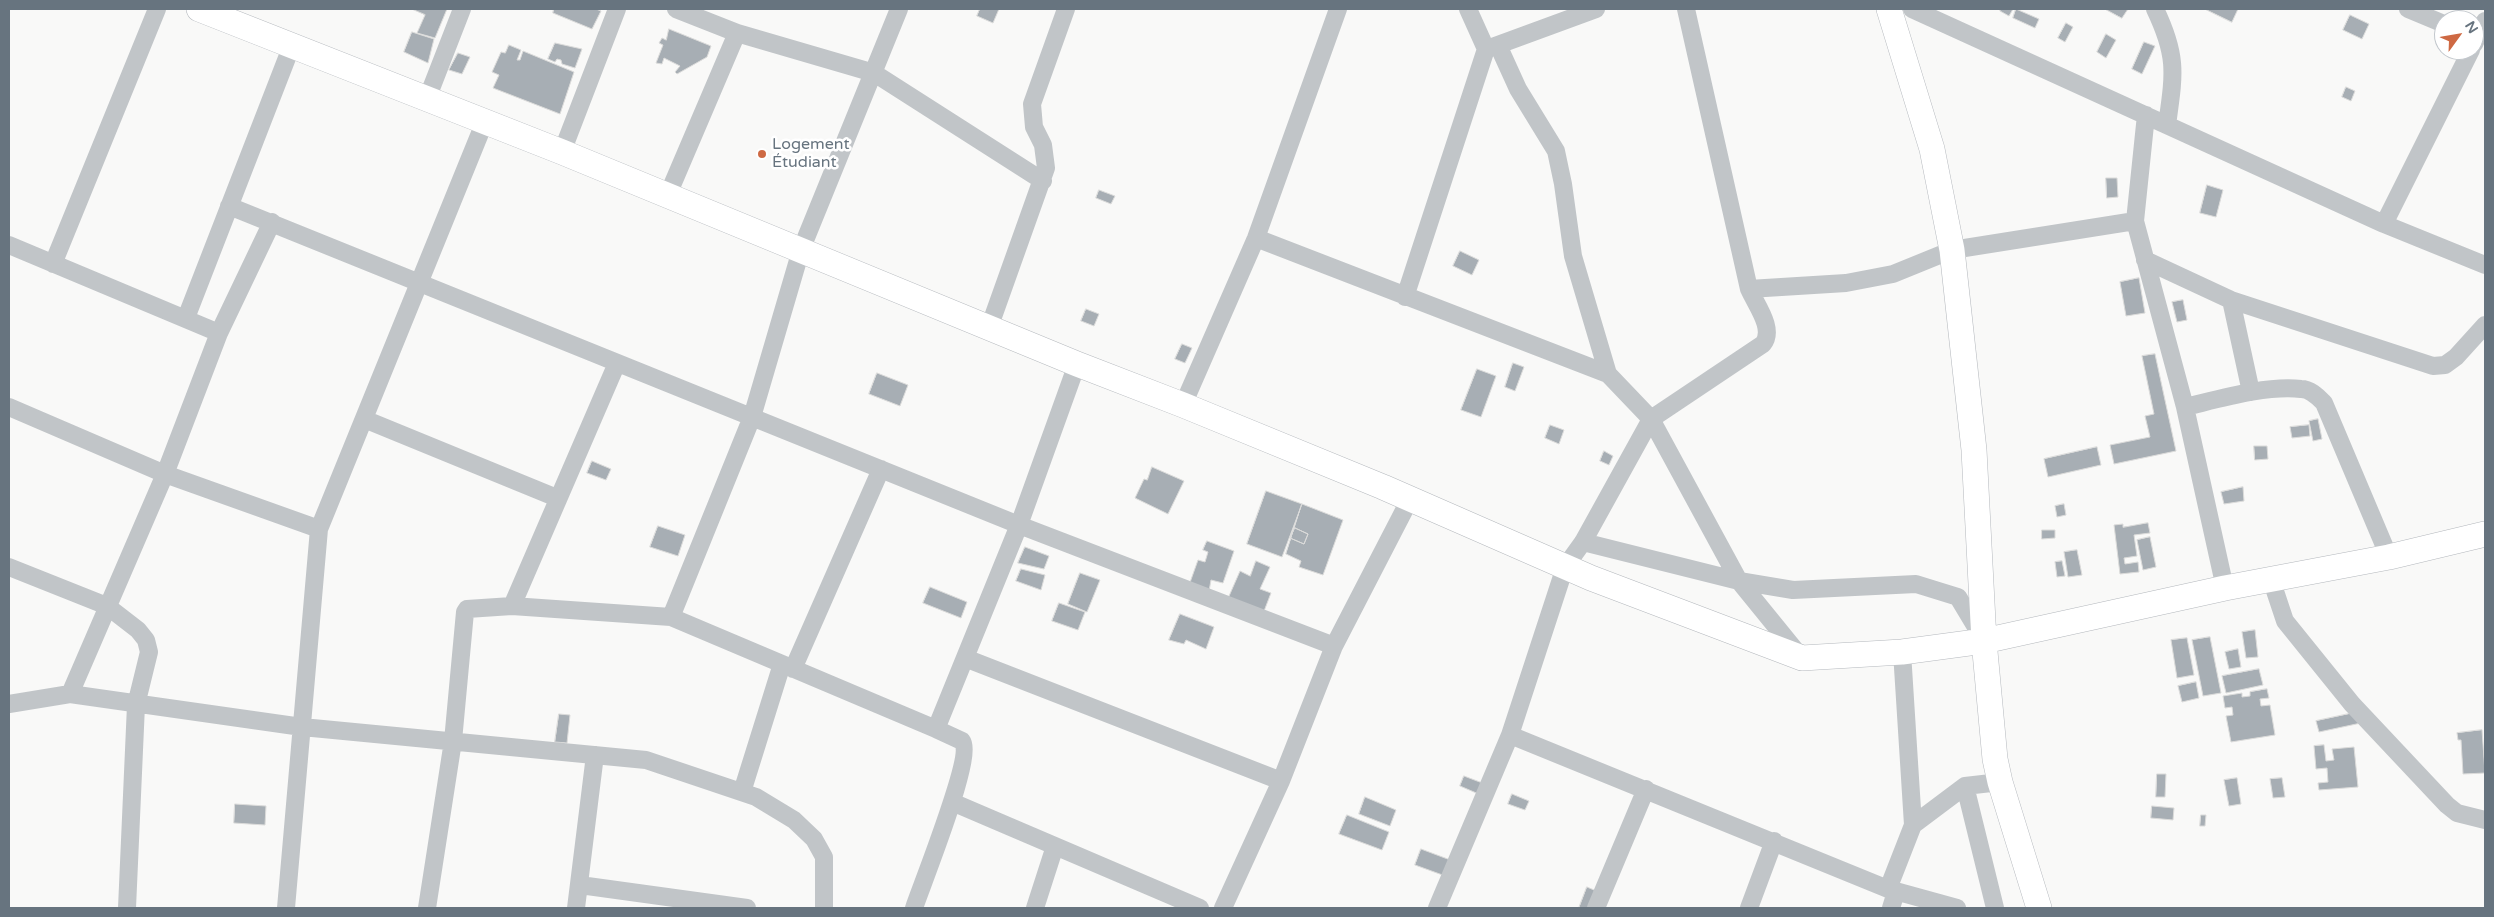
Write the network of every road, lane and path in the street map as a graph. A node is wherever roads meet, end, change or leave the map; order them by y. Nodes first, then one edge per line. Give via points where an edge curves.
1 (157, 9) edge
2 (199, 9) edge
3 (462, 9) edge
4 (617, 9) edge
5 (676, 9) edge
6 (899, 9) edge
7 (1066, 9) edge
8 (1338, 9) edge
9 (1468, 9) edge
10 (1596, 9) edge
11 (1686, 9) edge
12 (1889, 9) edge
13 (1912, 9) edge
14 (2155, 9) edge
15 (2408, 9) edge
16 (2434, 20) edge
17 (737, 33) junction
18 (292, 45) junction
19 (1492, 47) junction
20 (2466, 60) edge
21 (874, 73) junction
22 (426, 98) junction
23 (2146, 115) junction
24 (485, 122) junction
25 (2167, 125) junction
26 (562, 152) junction
27 (1043, 181) junction
28 (667, 197) junction
29 (229, 206) junction
30 (2135, 221) junction
31 (272, 222) junction
32 (2384, 224) junction
33 (1256, 238) junction
34 (9, 245) edge
35 (801, 250) junction
36 (1952, 250) junction
37 (2145, 260) junction
38 (53, 264) junction
39 (2485, 265) edge
40 (419, 282) junction
41 (1749, 289) junction
42 (1405, 297) junction
43 (2232, 300) junction
44 (186, 318) junction
45 (2485, 325) edge
46 (990, 328) junction
47 (219, 333) junction
48 (617, 363) junction
49 (1078, 364) junction
50 (1608, 374) junction
51 (2251, 392) junction
52 (1183, 405) junction
53 (9, 407) edge
54 (2185, 407) junction
55 (752, 417) junction
56 (364, 419) junction
57 (1651, 419) junction
58 (881, 469) junction
59 (165, 474) junction
60 (557, 498) junction
61 (1410, 499) junction
62 (1019, 525) junction
63 (319, 529) junction
64 (2485, 534) edge
65 (1583, 542) junction
66 (2389, 557) junction
67 (1565, 567) junction
68 (9, 568) edge
69 (2271, 579) junction
70 (1739, 581) junction
71 (2225, 588) junction
72 (107, 606) junction
73 (512, 606) junction
74 (671, 617) junction
75 (1984, 641) junction
76 (1334, 646) junction
77 (1902, 652) junction
78 (965, 658) junction
79 (1802, 658) junction
80 (787, 666) junction
81 (70, 694) junction
82 (9, 704) edge
83 (136, 705) junction
84 (302, 727) junction
85 (936, 729) junction
86 (1510, 735) junction
87 (453, 741) junction
88 (595, 755) junction
89 (1281, 782) junction
90 (2000, 782) junction
91 (1965, 786) junction
92 (1646, 789) junction
93 (742, 792) junction
94 (952, 802) junction
95 (2485, 820) edge
96 (1913, 825) junction
97 (1774, 841) junction
98 (1055, 846) junction
99 (580, 885) junction
100 (1892, 896) edge
101 (127, 908) edge
102 (286, 908) edge
103 (427, 908) edge
104 (576, 908) edge
105 (747, 908) edge
106 (824, 908) edge
107 (914, 908) edge
108 (1035, 908) edge
109 (1200, 908) edge
110 (1223, 908) edge
111 (1437, 908) edge
112 (1596, 908) edge
113 (1750, 908) edge
114 (1956, 908) edge
115 (1995, 908) edge
116 (2039, 908) edge

1 - 38 street
2 - 18 main road
3 - 22 street
4 - 26 street
5 - 17 street
6 - 21 street
7 - 27 street via 1032,104 1034,127 1043,145 1046,168
8 - 33 street
9 - 19 street
10 - 19 street
11 - 41 street
12 - 36 main road via 1932,149
13 - 23 street
14 - 25 street via 2167,34 2174,64
15 - 16 street
17 - 21 street
17 - 28 street
18 - 22 main road
18 - 29 street
19 - 42 street
19 - 50 street via 1556,151 1573,256
20 - 32 street
21 - 27 street
21 - 35 street
22 - 24 main road
23 - 25 street
23 - 30 street
24 - 26 main road
24 - 40 street
25 - 32 street
26 - 28 main road
27 - 46 street
28 - 35 main road
29 - 31 street
29 - 44 street
30 - 36 street
30 - 37 street
31 - 40 street
31 - 47 street
32 - 39 street
33 - 42 street
33 - 52 street
34 - 38 street
35 - 46 main road
35 - 55 street
36 - 41 street via 1893,274 1846,283
36 - 75 main road via 1974,450
37 - 43 street
37 - 54 street
38 - 44 street
40 - 48 street
40 - 56 street
41 - 57 street via 1769,331 1767,339
42 - 50 street
43 - 45 street via 2433,366 2445,365 2456,357
43 - 51 street
44 - 47 street
46 - 49 main road
47 - 59 street
48 - 55 street
48 - 60 street
49 - 52 main road
49 - 62 street
50 - 57 street
51 - 54 street
51 - 66 street via 2303,388 2324,403
52 - 61 main road
53 - 59 street
54 - 71 street
55 - 58 street
55 - 74 street
56 - 60 street
56 - 63 street
57 - 65 street
57 - 70 street
58 - 62 street
58 - 80 street
59 - 63 street
59 - 72 street
60 - 73 street
61 - 67 main road
61 - 76 street
62 - 76 street
62 - 78 street
63 - 84 street
64 - 66 main road
65 - 67 street
65 - 70 street
66 - 69 main road
67 - 79 main road
67 - 86 street
68 - 72 street
69 - 71 main road
69 - 95 street via 2285,621 2352,704 2457,813
70 - 75 street via 1792,590 1916,584 1958,597
70 - 79 street
71 - 75 main road
72 - 81 street
72 - 83 street via 146,640 149,652
73 - 74 street
73 - 87 street via 471,607 465,612
74 - 80 street
75 - 77 main road
75 - 90 main road
76 - 89 street
77 - 79 main road
77 - 96 street
78 - 85 street
78 - 89 street
80 - 85 street
80 - 93 street
81 - 82 street
81 - 83 street
83 - 84 street
83 - 101 street
84 - 87 street
84 - 102 street
85 - 94 street via 965,744
86 - 92 street
86 - 111 street
87 - 88 street
87 - 103 street
88 - 93 street via 646,760
88 - 99 street
89 - 110 street
90 - 91 street
90 - 116 main road
91 - 96 street
91 - 115 street
92 - 97 street
92 - 112 street
93 - 106 street via 794,820 814,839 824,857
94 - 98 street
94 - 107 street
96 - 100 street
97 - 100 street
97 - 113 street
98 - 108 street
98 - 109 street
99 - 104 street
99 - 105 street
100 - 114 street

